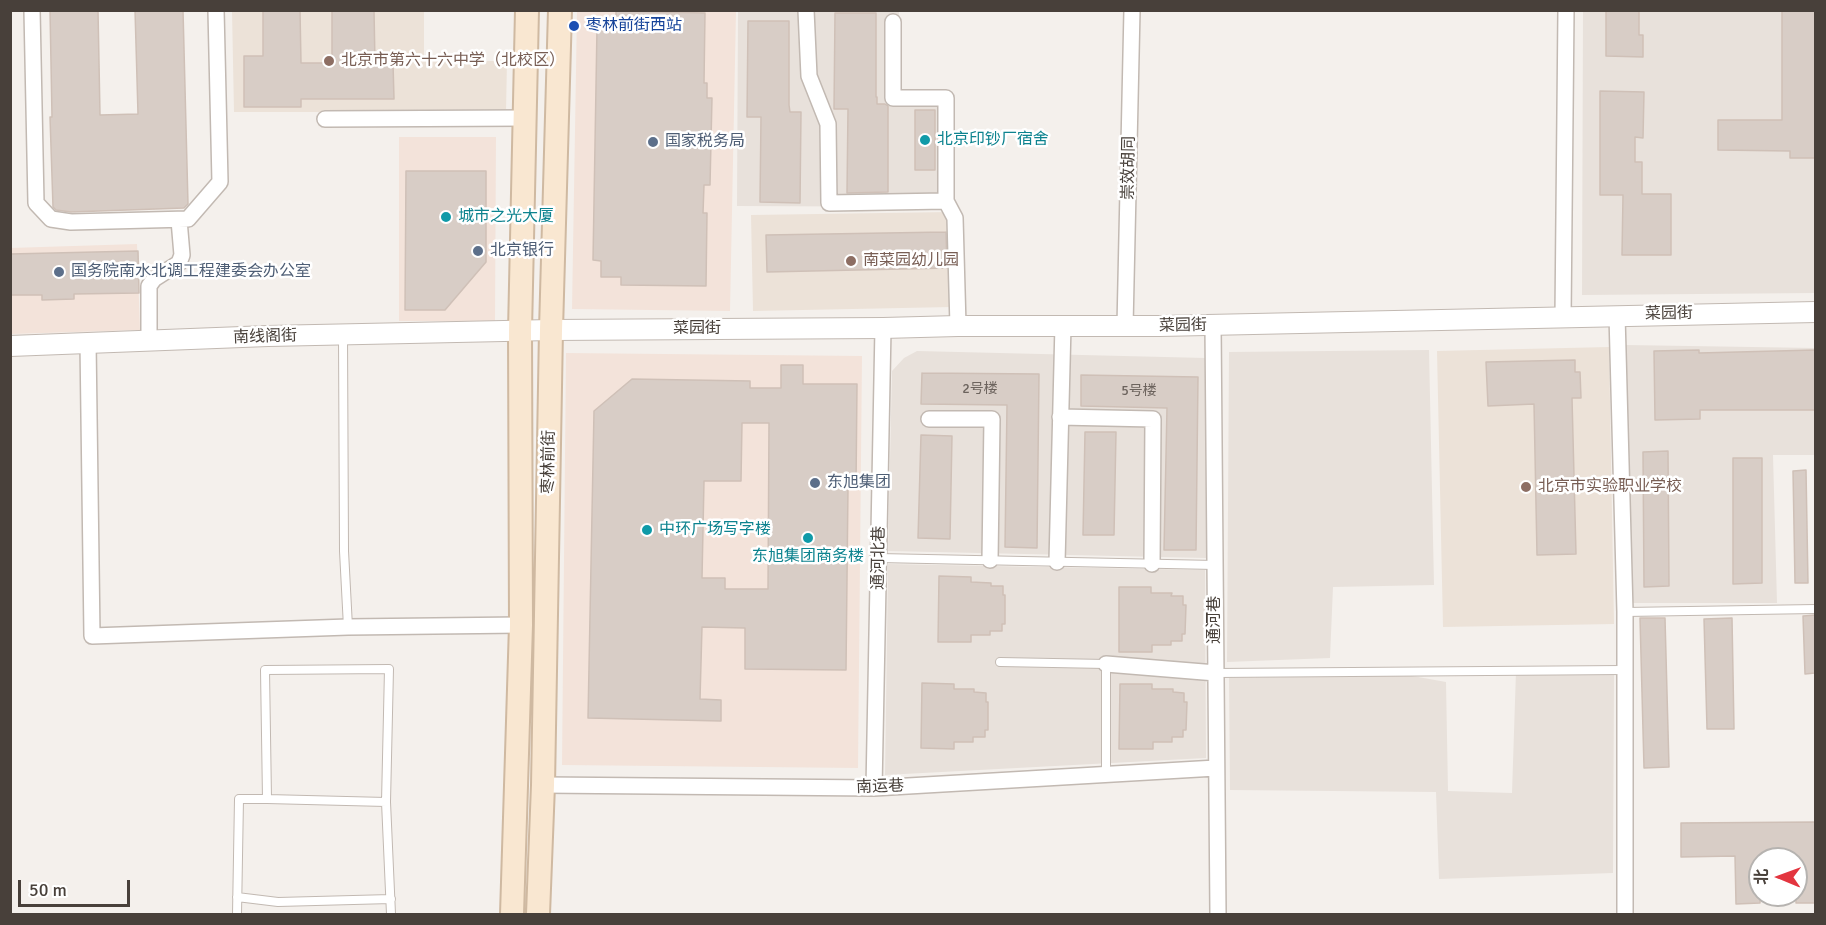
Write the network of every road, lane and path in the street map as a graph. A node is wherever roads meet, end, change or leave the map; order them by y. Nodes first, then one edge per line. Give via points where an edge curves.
1 (32, 10) edge
2 (216, 10) edge
3 (527, 10) edge
4 (561, 10) edge
5 (806, 10) edge
6 (1132, 10) edge
7 (1566, 10) edge
8 (893, 22) dead end
9 (525, 118) junction
10 (325, 119) dead end
11 (946, 201) junction
12 (179, 220) junction
13 (1815, 312) edge
14 (1617, 315) junction
15 (1563, 317) junction
16 (1063, 325) junction
17 (1214, 325) junction
18 (958, 326) junction
19 (1125, 326) junction
20 (883, 328) junction
21 (551, 330) junction
22 (520, 331) junction
23 (343, 335) junction
24 (149, 341) junction
25 (88, 342) junction
26 (10, 346) edge
27 (1060, 417) junction
28 (929, 418) dead end
29 (879, 558) junction
30 (990, 560) junction
31 (1057, 562) junction
32 (1152, 564) junction
33 (1215, 565) junction
34 (1815, 609) edge
35 (1625, 612) junction
36 (521, 625) junction
37 (348, 627) junction
38 (999, 662) dead end
39 (1106, 664) junction
40 (1624, 670) junction
41 (1216, 673) junction
42 (1216, 768) junction
43 (1106, 774) junction
44 (543, 785) junction
45 (874, 788) junction
46 (267, 799) junction
47 (386, 802) junction
48 (237, 897) junction
49 (391, 899) junction
50 (237, 915) edge
51 (391, 915) edge
52 (512, 915) edge
53 (538, 915) edge
54 (1218, 915) edge
55 (1625, 915) edge

1 - 12 street via 36,203 51,219 71,222
2 - 12 street via 220,182 188,219
3 - 9 main road, 枣林前街
4 - 21 main road, 枣林前街
5 - 11 street via 809,76 828,124 829,203
6 - 19 street, 崇效胡同
7 - 15 street
8 - 11 street via 893,98 946,98
9 - 10 street
9 - 22 main road, 枣林前街
11 - 18 street via 955,218
12 - 24 street via 179,263 149,286
13 - 14 street, 菜园街
14 - 15 street, 菜园街
14 - 35 street
15 - 17 street, 菜园街
16 - 18 street, 菜园街
16 - 19 street, 菜园街
16 - 27 street
17 - 19 street, 菜园街
17 - 33 street, 通河巷
18 - 20 street, 菜园街
20 - 21 street, 菜园街
20 - 29 street, 通河北巷
21 - 22 street, 菜园街
21 - 44 main road, 枣林前街
22 - 23 street, 南线阁街
22 - 36 main road, 枣林前街
23 - 24 street, 南线阁街
23 - 37 lane
24 - 25 street, 南线阁街
25 - 26 street, 南线阁街
25 - 37 street via 92,636
27 - 31 street
27 - 32 street via 1153,419
28 - 30 street via 992,418
29 - 30 lane
29 - 45 street, 通河北巷
30 - 31 lane
31 - 32 lane
32 - 33 lane
33 - 41 street, 通河巷
34 - 35 lane
35 - 40 street
36 - 37 street
36 - 52 main road, 枣林前街
38 - 39 lane
39 - 41 street
39 - 43 lane
40 - 41 lane
40 - 55 street
41 - 42 street, 通河巷
42 - 43 street, 南运巷
42 - 54 street, 通河巷
43 - 45 street, 南运巷
44 - 45 street, 南运巷
44 - 53 main road, 枣林前街
46 - 47 lane
46 - 47 lane via 265,670 389,669
46 - 48 lane via 239,799
47 - 49 lane
48 - 49 lane via 278,902
48 - 50 lane
49 - 51 lane

